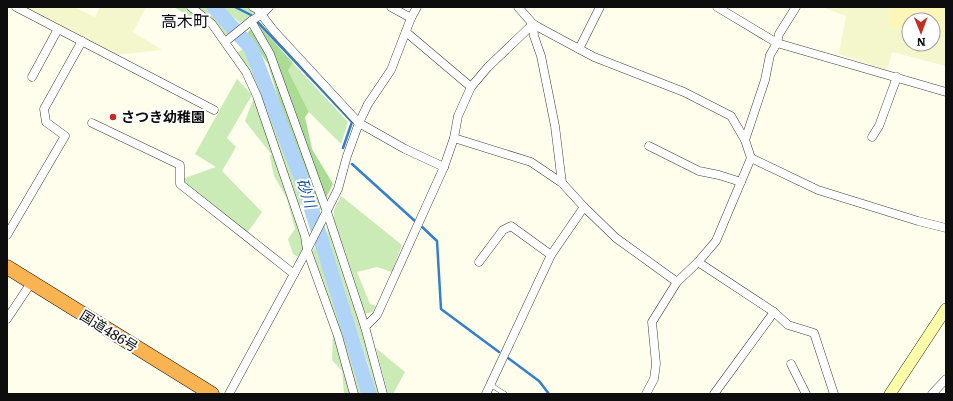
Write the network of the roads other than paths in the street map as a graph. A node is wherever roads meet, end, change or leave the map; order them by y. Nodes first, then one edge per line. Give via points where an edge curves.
1 (16, 7) edge
2 (191, 7) edge
3 (253, 7) edge
4 (269, 7) edge
5 (391, 7) edge
6 (417, 7) edge
7 (518, 7) edge
8 (600, 7) edge
9 (716, 7) edge
10 (796, 7) edge
11 (261, 15) junction
12 (412, 18) junction
13 (251, 21) junction
14 (533, 24) junction
15 (58, 29) junction
16 (406, 32) junction
17 (82, 41) junction
18 (225, 42) junction
19 (777, 43) junction
20 (579, 49) junction
21 (32, 77) dead end
22 (897, 78) junction
23 (471, 87) junction
24 (946, 92) edge
25 (214, 110) dead end
26 (92, 123) dead end
27 (359, 123) junction
28 (872, 137) dead end
29 (454, 138) junction
30 (745, 140) junction
31 (649, 146) dead end
32 (750, 158) junction
33 (444, 167) junction
34 (741, 182) junction
35 (562, 183) junction
36 (584, 207) junction
37 (327, 212) junction
38 (946, 228) edge
39 (7, 235) edge
40 (307, 250) junction
41 (551, 255) junction
42 (479, 262) dead end
43 (698, 262) junction
44 (7, 267) edge
45 (294, 274) junction
46 (31, 282) junction
47 (677, 282) junction
48 (946, 309) edge
49 (774, 312) junction
50 (7, 319) edge
51 (365, 327) junction
52 (791, 364) dead end
53 (946, 379) edge
54 (491, 385) junction
55 (212, 394) edge
56 (229, 394) edge
57 (354, 394) edge
58 (383, 394) edge
59 (486, 394) edge
60 (505, 394) edge
61 (646, 394) edge
62 (714, 394) edge
63 (806, 394) edge
64 (834, 394) edge
65 (890, 394) edge
66 (932, 394) edge

1 - 15 street
2 - 18 street via 212,24
3 - 11 street
4 - 11 street
5 - 12 street
6 - 12 street
7 - 14 street
8 - 20 street
9 - 19 street
10 - 19 street via 779,34
11 - 13 street
11 - 27 street
12 - 16 street
13 - 18 street
13 - 37 street via 270,54
14 - 20 street
14 - 23 street
14 - 35 street via 556,126
15 - 17 street
15 - 21 street
16 - 23 street
16 - 27 street via 391,70 368,104
17 - 25 street
17 - 39 street via 44,109 46,122 65,136
18 - 40 street via 246,72 257,96 305,236
19 - 22 street
19 - 30 street via 770,55 765,80
20 - 30 street via 684,92 731,116
22 - 24 street
22 - 28 street via 879,126
23 - 29 street via 458,116
26 - 45 street via 180,165 180,184
27 - 33 street
27 - 37 street via 338,189
29 - 33 street
29 - 35 street via 531,162
30 - 32 street
31 - 34 street via 699,170
32 - 34 street
32 - 38 street via 818,190
33 - 51 street via 377,315
34 - 43 street via 716,241
35 - 36 street
36 - 41 street
36 - 47 street via 616,238
37 - 40 street
37 - 51 street
40 - 45 street
40 - 57 street via 338,336
41 - 42 street via 511,226 503,230
41 - 54 street
43 - 47 street
43 - 49 street
44 - 46 highway, 国道486号
45 - 56 street
46 - 50 street
46 - 55 highway, 国道486号
47 - 61 street via 652,322 656,364 654,379
48 - 65 street
49 - 62 street
49 - 64 street via 788,324 814,333
51 - 58 street
52 - 63 street
53 - 66 street
54 - 59 street
54 - 60 lane

